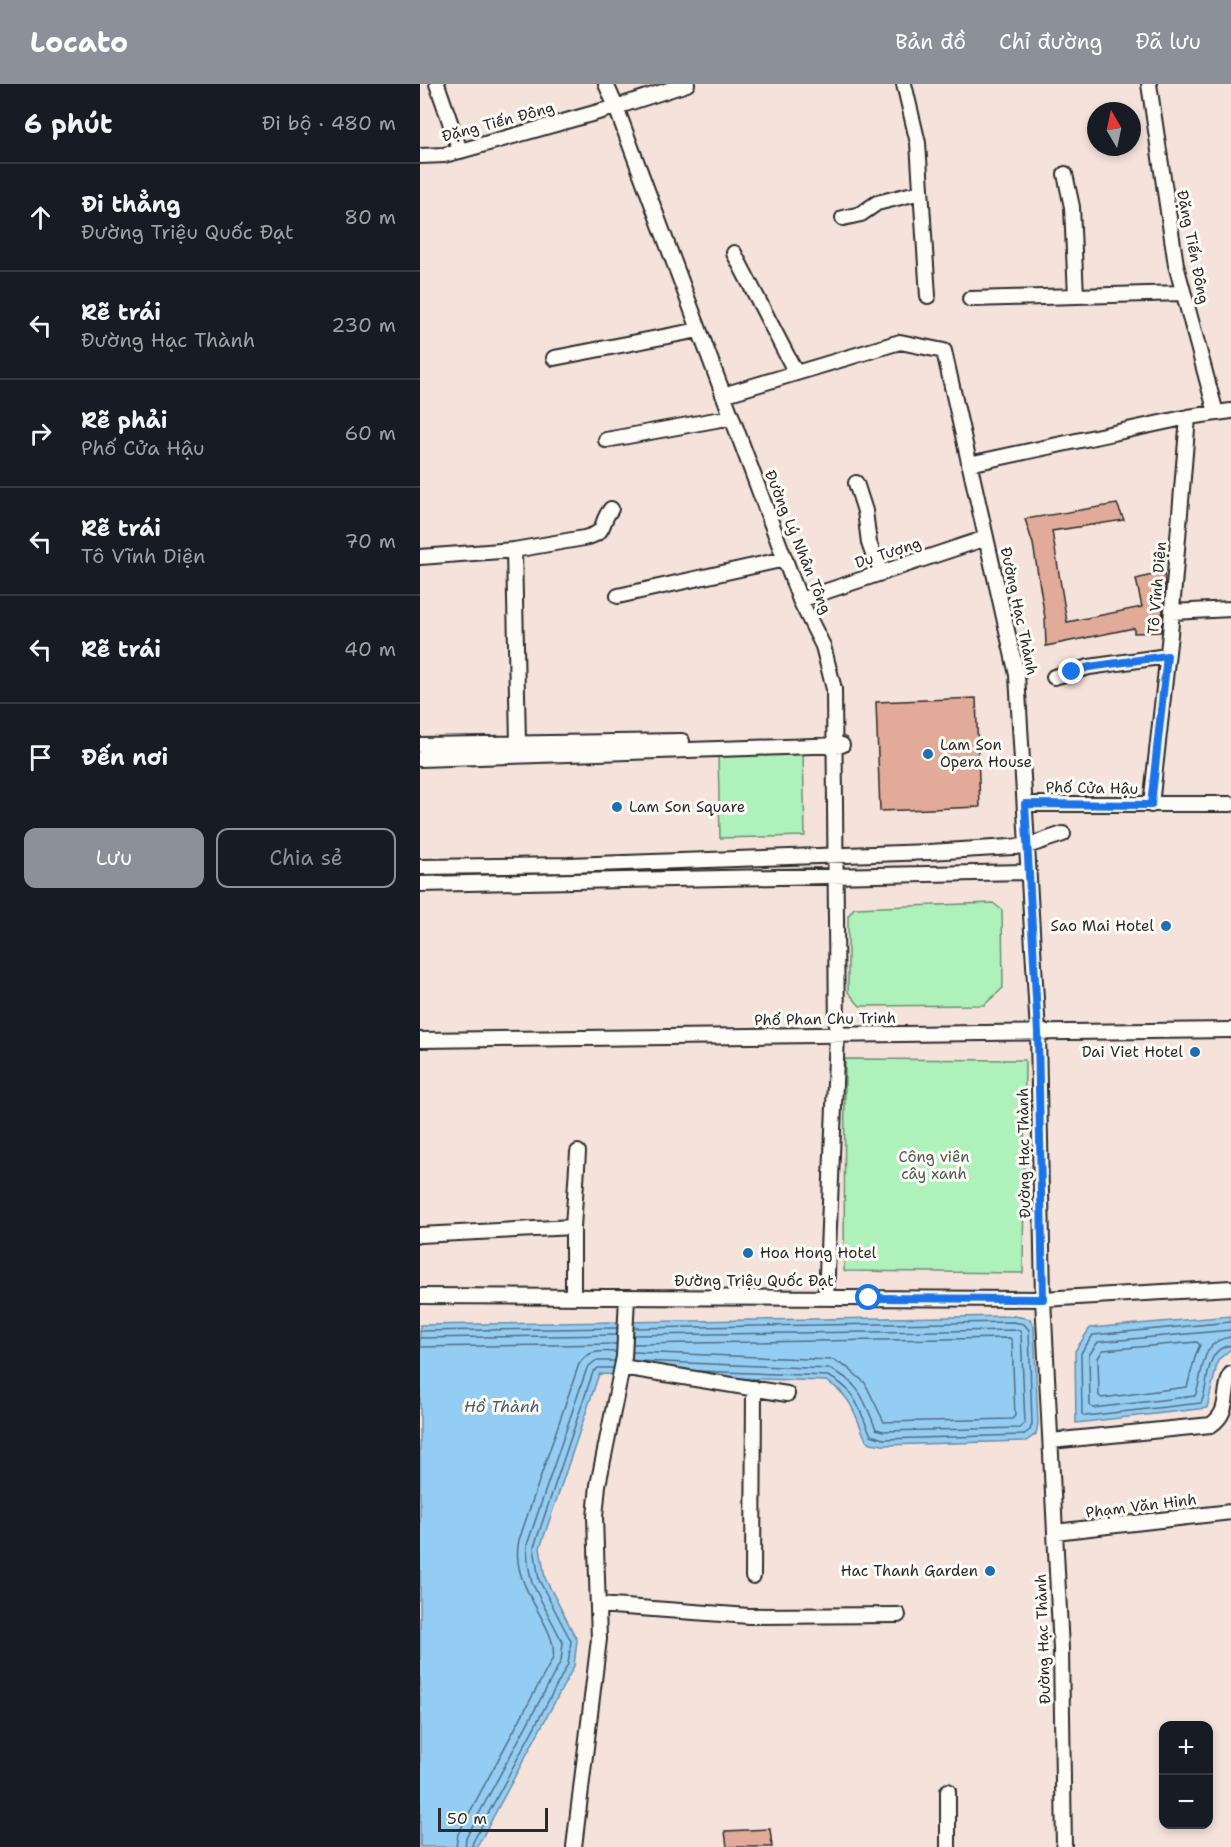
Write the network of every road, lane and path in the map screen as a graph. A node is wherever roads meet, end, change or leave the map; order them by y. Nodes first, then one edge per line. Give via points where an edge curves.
1 (436, 84) edge
2 (606, 84) edge
3 (904, 84) edge
4 (1149, 84) edge
5 (680, 85) edge
6 (616, 107) junction
7 (460, 150) junction
8 (420, 156) edge
9 (1065, 174) dead end
10 (921, 192) junction
11 (843, 218) dead end
12 (734, 253) dead end
13 (1183, 293) junction
14 (928, 296) dead end
15 (1076, 296) junction
16 (970, 299) dead end
17 (699, 330) junction
18 (554, 358) dead end
19 (796, 373) junction
20 (723, 394) junction
21 (1231, 411) edge
22 (1216, 412) junction
23 (732, 417) junction
24 (1188, 417) junction
25 (606, 440) dead end
26 (969, 464) junction
27 (856, 483) dead end
28 (610, 509) dead end
29 (986, 538) junction
30 (514, 550) junction
31 (420, 556) edge
32 (785, 559) junction
33 (880, 573) junction
34 (618, 596) dead end
35 (800, 600) junction
36 (1231, 609) edge
37 (1172, 612) junction
38 (1167, 656) junction
39 (1054, 677) dead end
40 (518, 743) junction
41 (837, 743) junction
42 (420, 745) edge
43 (420, 759) edge
44 (1025, 804) junction
45 (1231, 804) edge
46 (1151, 805) junction
47 (1063, 834) dead end
48 (1027, 846) junction
49 (834, 854) junction
50 (420, 867) edge
51 (1029, 872) junction
52 (835, 876) junction
53 (420, 884) edge
54 (1231, 1030) edge
55 (1038, 1033) junction
56 (837, 1035) junction
57 (420, 1040) edge
58 (578, 1152) dead end
59 (573, 1227) junction
60 (420, 1235) edge
61 (1231, 1288) edge
62 (420, 1296) edge
63 (573, 1297) junction
64 (627, 1297) junction
65 (826, 1298) junction
66 (1043, 1299) junction
67 (623, 1362) junction
68 (1231, 1374) edge
69 (754, 1388) junction
70 (787, 1394) dead end
71 (1051, 1441) junction
72 (1231, 1512) edge
73 (1055, 1532) junction
74 (753, 1576) dead end
75 (598, 1605) junction
76 (898, 1615) dead end
77 (948, 1791) dead end
78 (574, 1847) edge
79 (948, 1847) edge
80 (1064, 1847) edge

1 - 7 street
2 - 6 street, Đường Lý Nhân Tông
3 - 10 street via 918,143
4 - 13 street, Đặng Tiến Đông
5 - 6 street, Đặng Tiến Đông
6 - 7 street, Đặng Tiến Đông
6 - 17 street, Đường Lý Nhân Tông
7 - 8 street, Đặng Tiến Đông
9 - 15 street via 1073,217
10 - 11 street via 877,203
10 - 14 street
12 - 19 street
13 - 15 street
13 - 22 street, Đặng Tiến Đông
15 - 16 street
17 - 18 street
17 - 20 street, Đường Lý Nhân Tông
19 - 20 street
19 - 26 street, Đường Hạc Thành via 900,342 944,351
20 - 23 street, Đường Lý Nhân Tông
21 - 22 street
22 - 24 street
23 - 25 street
23 - 32 street, Đường Lý Nhân Tông
24 - 26 street
24 - 37 street, Tô Vĩnh Diện
26 - 29 street, Đường Hạc Thành
27 - 33 street via 865,511 868,543
28 - 30 street via 602,529 595,535
29 - 33 street, Dụ Tượng
29 - 44 street, Đường Hạc Thành via 1017,675
30 - 31 street
30 - 40 street
32 - 34 street
32 - 35 street, Đường Lý Nhân Tông
33 - 35 street, Dụ Tượng
35 - 41 street, Đường Lý Nhân Tông via 823,646 834,689
36 - 37 street
37 - 38 street, Tô Vĩnh Diện
38 - 39 street via 1089,667
38 - 46 street, Tô Vĩnh Diện
40 - 41 street
40 - 42 street
41 - 43 street
41 - 49 street, Đường Lý Nhân Tông
44 - 46 street, Phố Cửa Hậu
44 - 48 street, Đường Hạc Thành
45 - 46 street, Phố Cửa Hậu
47 - 48 street
48 - 49 street
48 - 51 street, Đường Hạc Thành
49 - 50 street
49 - 52 street, Đường Lý Nhân Tông
51 - 52 street
51 - 55 street, Đường Hạc Thành
52 - 53 street
52 - 56 street, Đường Lý Nhân Tông
54 - 55 street, Phố Phan Chu Trinh
55 - 56 street, Phố Phan Chu Trinh
55 - 66 street, Đường Hạc Thành
56 - 57 street, Phố Phan Chu Trinh
56 - 65 street, Đường Lý Nhân Tông
58 - 59 street
59 - 60 street
59 - 63 street
61 - 66 street, Đường Triệu Quốc Đạt
62 - 63 street, Đường Triệu Quốc Đạt
63 - 64 street, Đường Triệu Quốc Đạt
64 - 65 street, Đường Triệu Quốc Đạt
64 - 67 street
65 - 66 street, Đường Triệu Quốc Đạt
66 - 71 street, Đường Hạc Thành
67 - 69 street
67 - 75 street via 598,1485
68 - 71 street via 1227,1407 1211,1425
69 - 70 street
69 - 74 street
71 - 73 street, Đường Hạc Thành
72 - 73 street, Phạm Văn Hinh
73 - 80 street, Đường Hạc Thành
75 - 76 street via 749,1617
75 - 78 street via 599,1639
77 - 79 street

